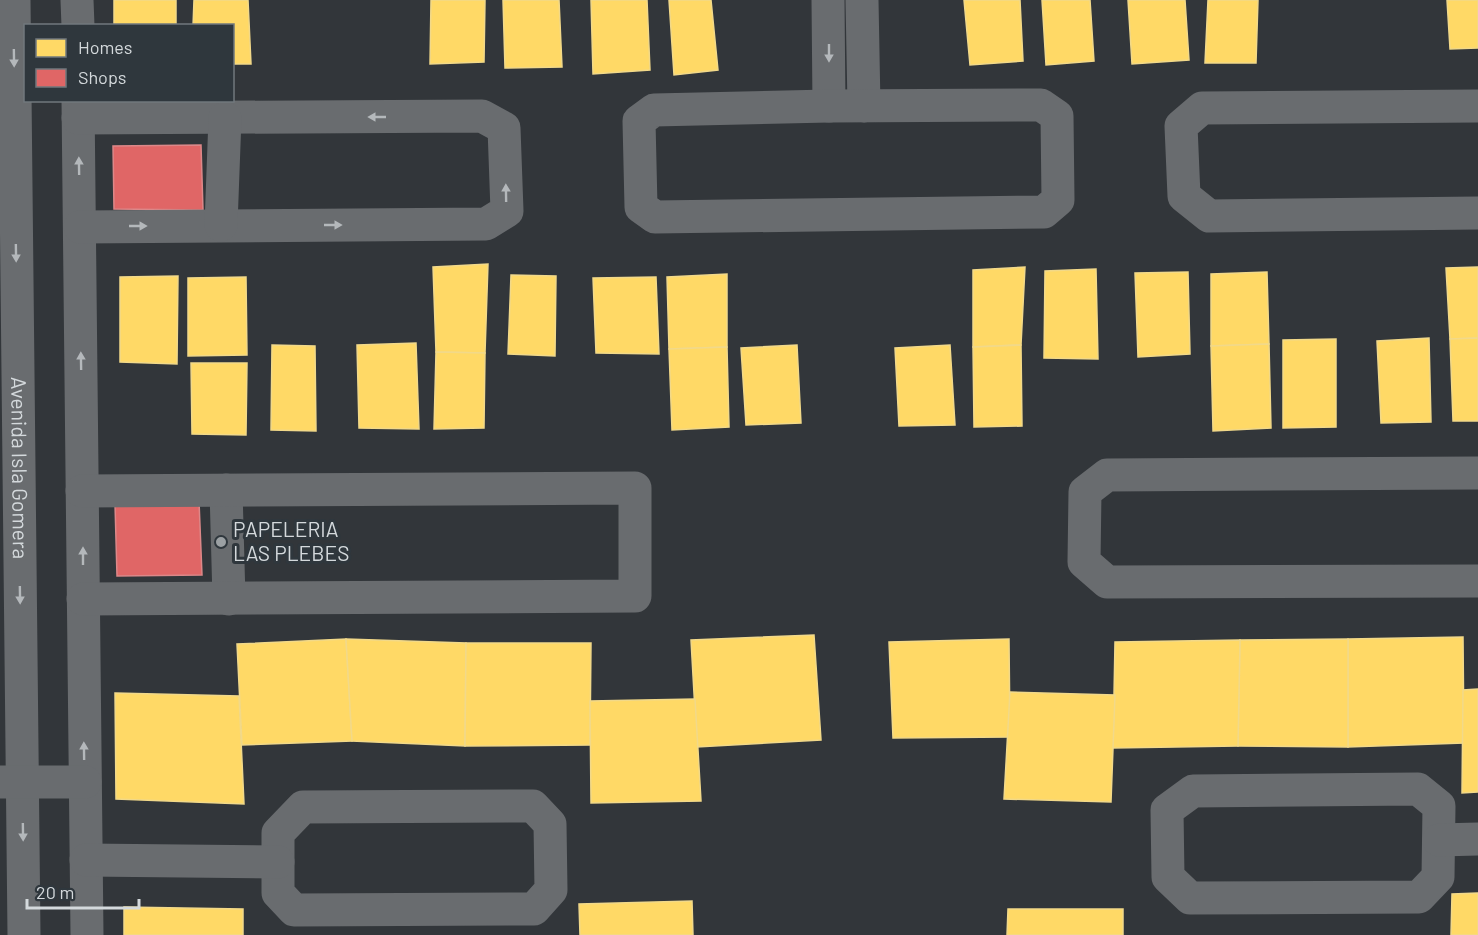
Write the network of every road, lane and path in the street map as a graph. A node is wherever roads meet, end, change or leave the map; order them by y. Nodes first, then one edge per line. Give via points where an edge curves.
1 (14, 0) edge
2 (77, 0) edge
3 (828, 0) edge
4 (862, 0) edge
5 (78, 24) edge
6 (829, 106) junction
7 (864, 106) junction
8 (1478, 106) edge
9 (78, 109) edge
10 (225, 118) junction
11 (1478, 213) edge
12 (221, 225) junction
13 (80, 226) junction
14 (1478, 472) edge
15 (226, 490) junction
16 (82, 491) junction
17 (1478, 581) edge
18 (83, 599) junction
19 (229, 599) junction
20 (11, 782) edge
21 (85, 782) junction
22 (1478, 839) edge
23 (1439, 840) junction
24 (86, 860) junction
25 (278, 862) junction
26 (24, 935) edge
27 (87, 935) edge

1 -> 20 street, Avenida Isla Gomera
2 - 5 street
3 -> 6 street
4 - 7 street
6 - 7 street
6 - 7 street via 654,110 639,121 641,207 655,217 1044,212 1058,200 1057,116 1041,105
8 - 11 street via 1202,108 1181,126 1184,196 1209,216
9 - 10 street
13 -> 9 street
10 - 12 street
12 -> 10 street via 486,224 507,211 504,128 482,116
13 -> 12 street
16 -> 13 street
14 - 17 street via 1107,475 1085,492 1084,562 1107,582
15 - 16 street
15 - 19 street
15 - 19 street via 635,488 635,596
18 -> 16 street
18 - 19 street
21 -> 18 street
20 - 21 street
20 -> 26 street, Avenida Isla Gomera
21 - 24 street
22 - 23 street
23 - 23 street via 1438,877 1419,897 1190,898 1168,877 1167,810 1193,791 1418,789 1439,806
24 - 25 street
24 - 27 street
25 - 25 street via 278,833 303,807 533,806 550,824 551,890 534,909 294,910 278,893

